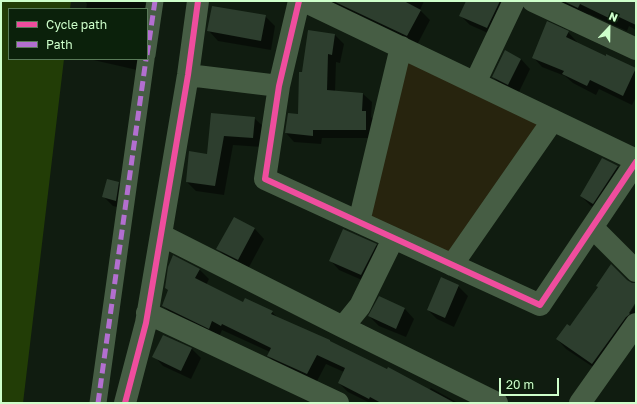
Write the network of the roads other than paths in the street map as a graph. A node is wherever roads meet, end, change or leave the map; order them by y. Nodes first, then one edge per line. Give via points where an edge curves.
1 (155, 1) edge
2 (198, 1) edge
3 (299, 1) edge
4 (304, 1) edge
5 (514, 1) edge
6 (533, 1) edge
7 (402, 47) junction
8 (148, 48) edge
9 (636, 49) edge
10 (146, 60) edge
11 (188, 75) junction
12 (475, 83) junction
13 (279, 86) junction
14 (553, 120) junction
15 (636, 161) edge
16 (359, 222) junction
17 (593, 228) junction
18 (161, 235) junction
19 (393, 239) junction
20 (452, 265) junction
21 (636, 271) edge
22 (147, 313) junction
23 (636, 324) edge
24 (343, 327) junction
25 (98, 403) edge
26 (125, 403) edge
27 (338, 403) edge
28 (497, 403) edge
29 (580, 403) edge

1 - 8 street
2 - 11 street
3 - 13 street
4 - 7 street
5 - 12 street
6 - 9 street
7 - 12 street
7 - 16 street
10 - 25 street
11 - 13 street
11 - 18 street
12 - 14 street
13 - 16 street via 264,179
14 - 15 street
14 - 20 street
15 - 17 street
16 - 19 street
17 - 20 street via 540,305
17 - 21 street
18 - 22 street
18 - 24 street
19 - 20 street
19 - 24 street via 360,306
22 - 26 street
22 - 27 street
23 - 29 street
24 - 28 street

